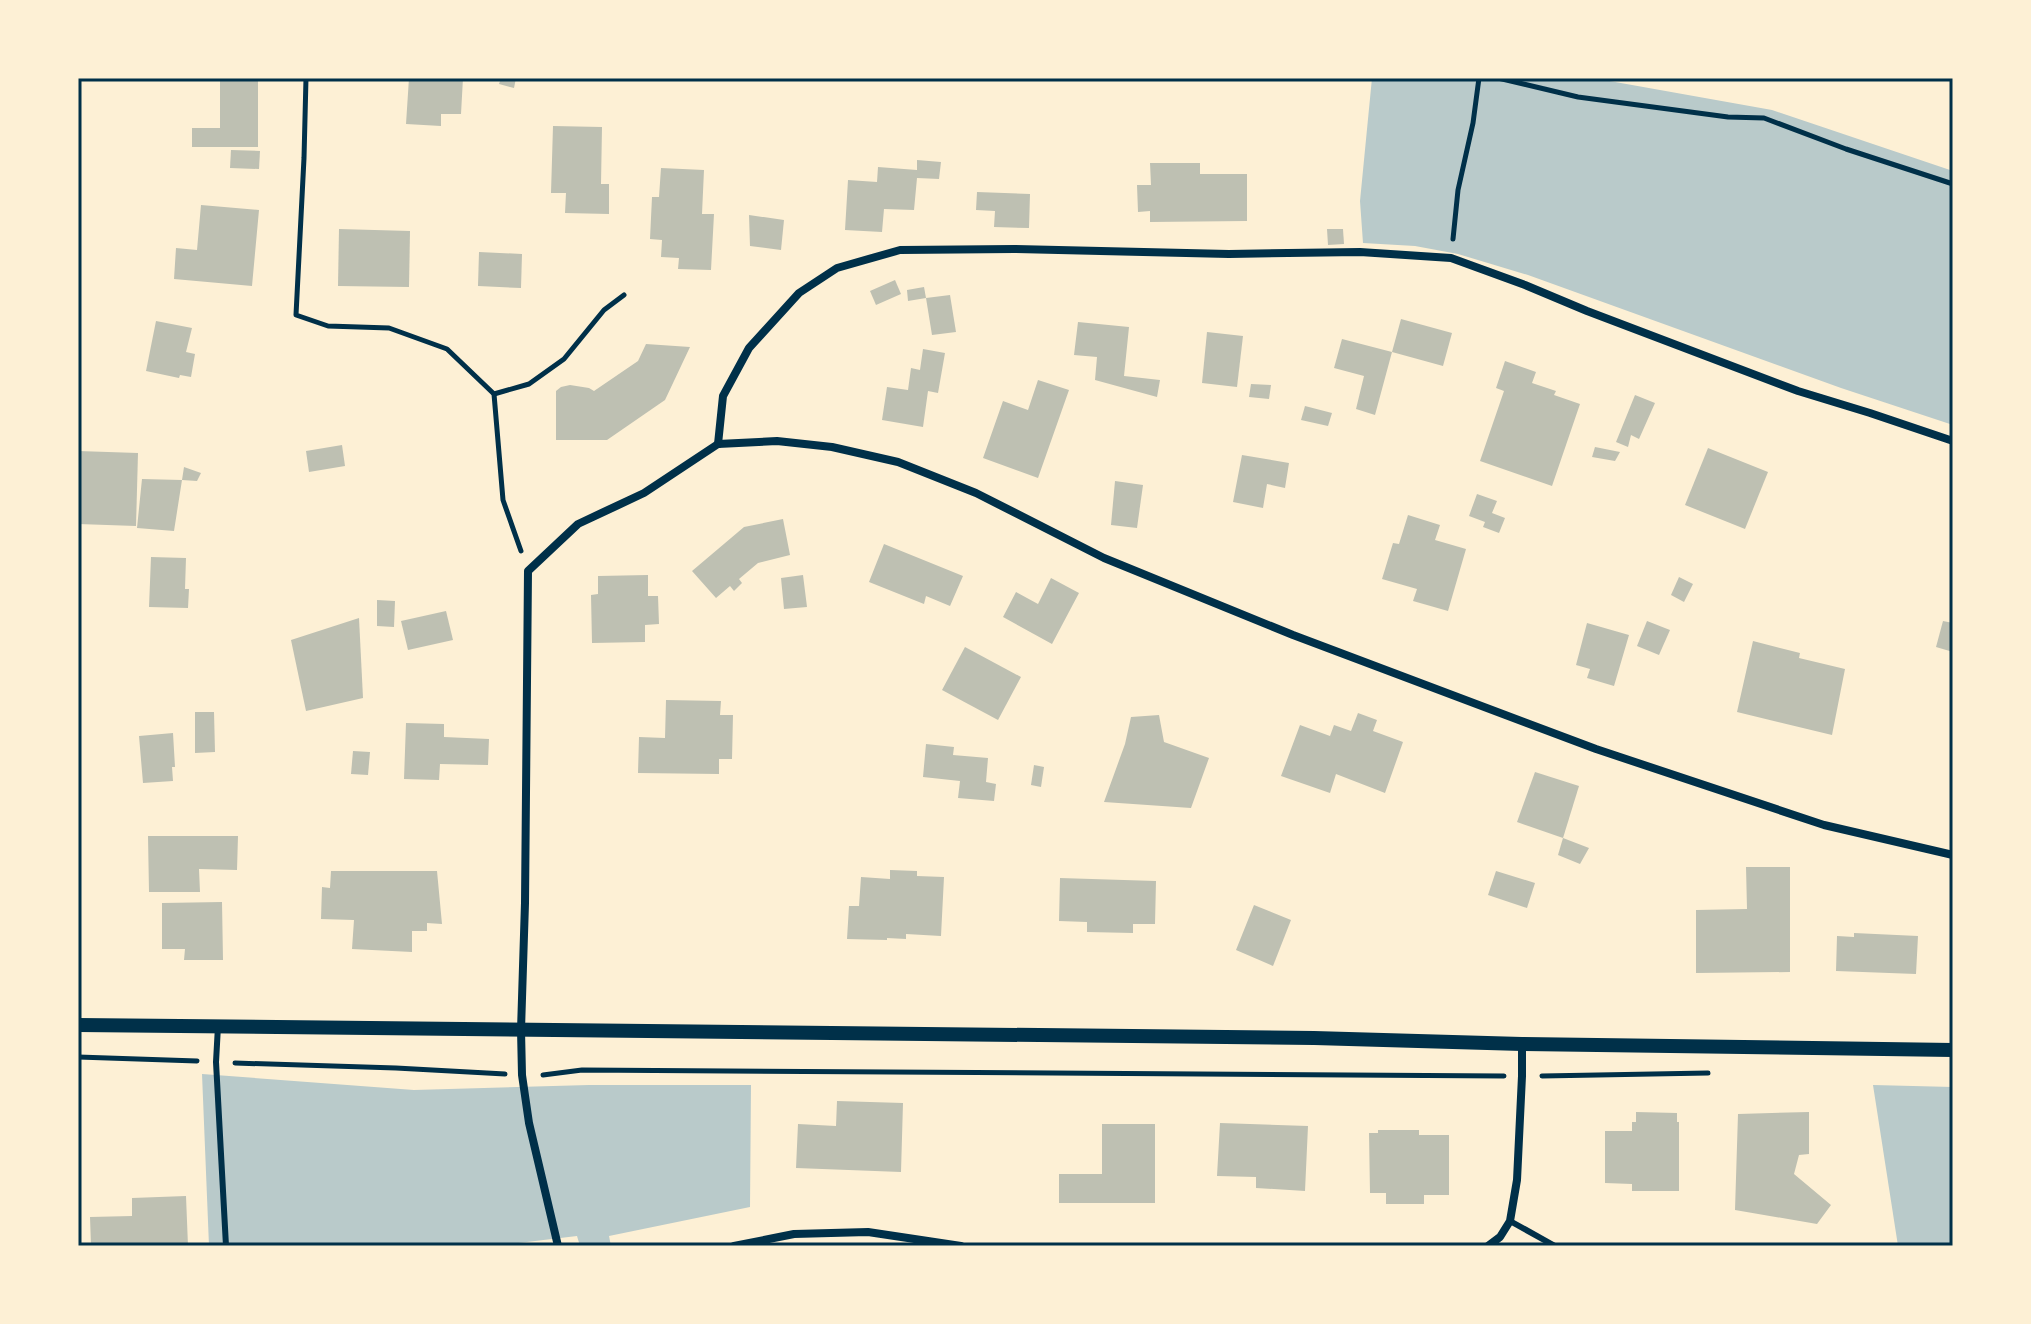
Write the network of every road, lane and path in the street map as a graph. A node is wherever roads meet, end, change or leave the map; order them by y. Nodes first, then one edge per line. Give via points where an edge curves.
1 (306, 78) edge
2 (1479, 78) edge
3 (1498, 78) edge
4 (1953, 184) edge
5 (1451, 258) junction
6 (624, 295) dead end
7 (494, 394) junction
8 (1953, 441) edge
9 (718, 444) junction
10 (528, 571) junction
11 (1953, 855) edge
12 (78, 1025) edge
13 (218, 1026) junction
14 (521, 1030) junction
15 (1522, 1044) junction
16 (1953, 1050) edge
17 (78, 1057) edge
18 (216, 1062) junction
19 (1718, 1073) dead end
20 (522, 1075) junction
21 (1522, 1076) junction
22 (1510, 1221) junction
23 (226, 1246) edge
24 (558, 1246) edge
25 (734, 1246) edge
26 (961, 1246) edge
27 (1488, 1246) edge
28 (1555, 1246) edge

1 - 7 path via 296,315 328,326 389,328 447,349
2 - 5 path
3 - 4 path via 1578,97 1764,118
5 - 8 street via 1798,391
5 - 9 street via 1360,252 900,250 837,268 799,293 749,348 723,396
6 - 7 path via 604,310 564,359 529,384
7 - 10 path via 503,500
9 - 10 street via 644,493 578,524
9 - 11 street via 777,441 898,462 976,493 1118,564 1596,749 1824,825
10 - 14 street
12 - 13 street
13 - 14 street
13 - 18 lane
14 - 15 street
14 - 20 street
15 - 16 street
15 - 21 street
17 - 18 path
18 - 20 path
18 - 23 lane
19 - 21 path
20 - 21 path via 582,1070
20 - 24 street
21 - 22 street
22 - 27 street
22 - 28 lane
25 - 26 street via 794,1234 868,1232

